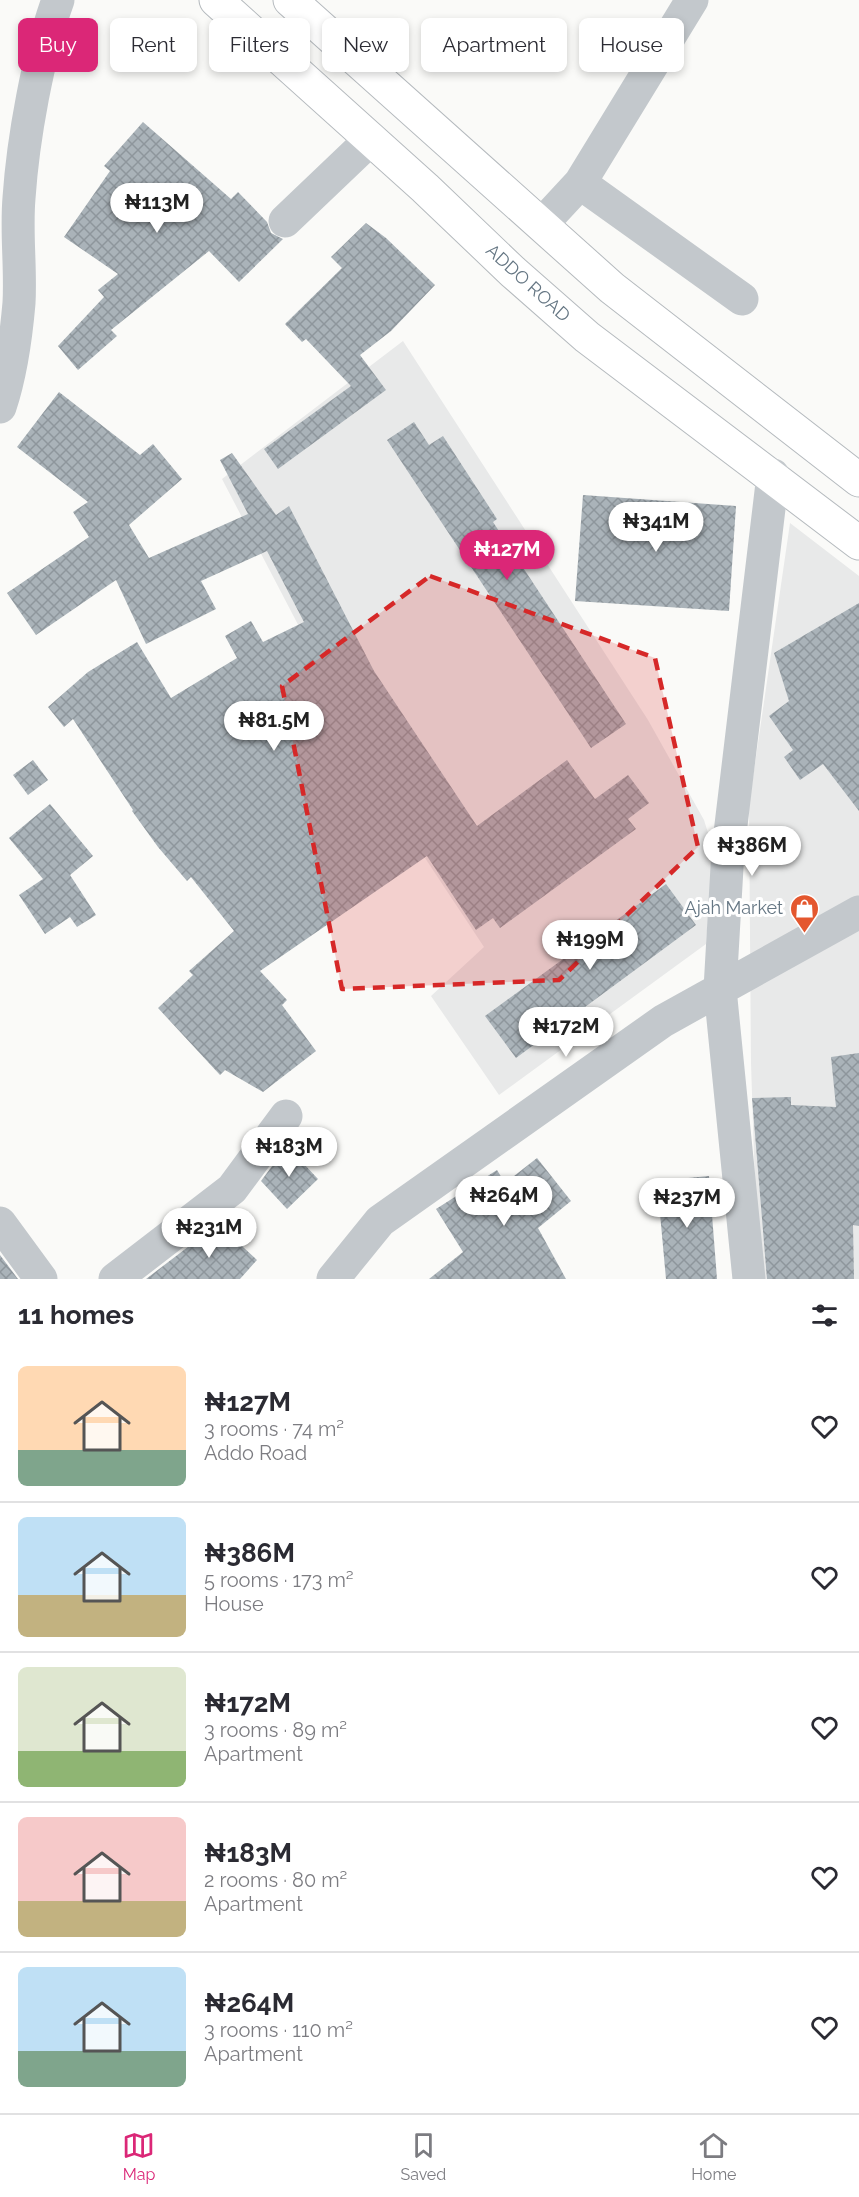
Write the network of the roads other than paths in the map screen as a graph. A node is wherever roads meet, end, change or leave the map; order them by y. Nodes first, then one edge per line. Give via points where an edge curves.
1 (58, 0) edge
2 (216, 0) edge
3 (692, 0) edge
4 (306, 5) edge
5 (371, 139) junction
6 (580, 183) junction
7 (285, 221) dead end
8 (542, 224) junction
9 (9, 256) edge
10 (742, 299) dead end
11 (0, 407) edge
12 (773, 475) junction
13 (859, 480) edge
14 (859, 543) edge
15 (859, 912) edge
16 (720, 989) junction
17 (286, 1116) dead end
18 (0, 1223) edge
19 (41, 1279) edge
20 (116, 1279) edge
21 (333, 1279) edge
22 (749, 1279) edge

1 - 9 street via 49,23
2 - 5 main road, ADDO ROAD
3 - 6 street
4 - 8 main road
5 - 7 street
5 - 12 main road, ADDO ROAD via 587,337
6 - 8 street
6 - 10 street
8 - 13 main road via 612,288
9 - 11 street via 19,303 8,384
12 - 14 main road, ADDO ROAD
12 - 16 street via 729,838
15 - 16 street
16 - 21 street via 663,1021 380,1221
16 - 22 street
17 - 20 street via 232,1189
18 - 19 street

